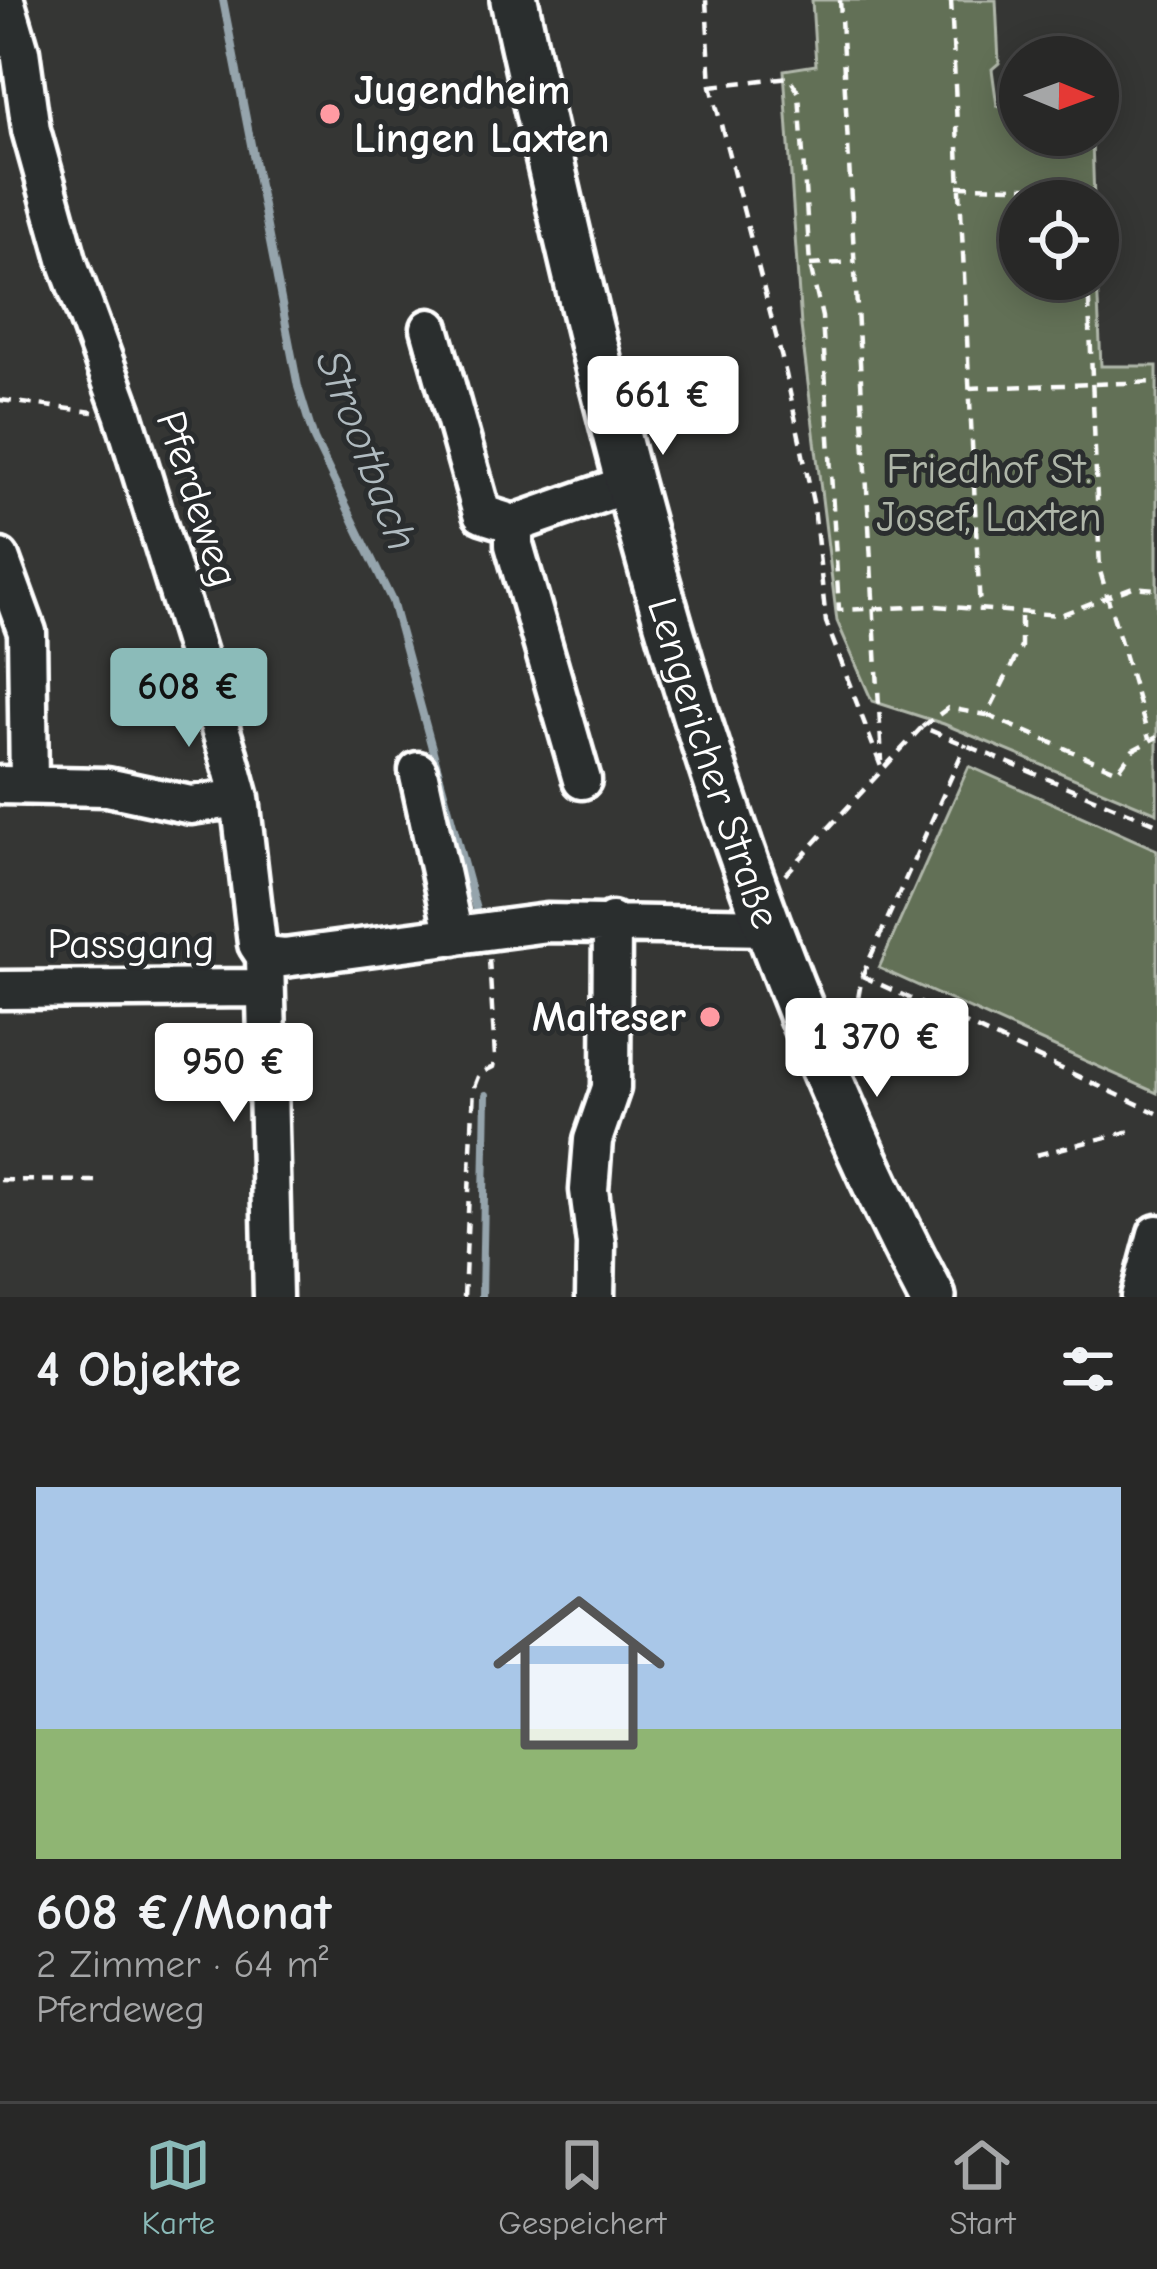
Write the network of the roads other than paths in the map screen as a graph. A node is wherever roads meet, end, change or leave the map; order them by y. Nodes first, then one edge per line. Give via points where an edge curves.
1 (5, 0) edge
2 (514, 0) edge
3 (15, 133) edge
4 (430, 328) dead end
5 (628, 484) junction
6 (514, 524) junction
7 (0, 558) edge
8 (418, 771) dead end
9 (582, 780) dead end
10 (15, 784) edge
11 (240, 797) junction
12 (612, 921) junction
13 (770, 927) junction
14 (470, 934) junction
15 (264, 972) junction
16 (0, 990) edge
17 (1157, 1234) edge
18 (273, 1297) edge
19 (595, 1297) edge
20 (932, 1297) edge
21 (1140, 1297) edge

1 - 3 street, Pferdeweg via 20,51
2 - 5 main road, Lengericher Straße
3 - 11 street, Pferdeweg via 123,413
4 - 6 street via 482,514
5 - 6 street
5 - 13 main road, Lengericher Straße
6 - 9 street
7 - 10 street via 27,632
8 - 14 street
10 - 11 street via 107,787 191,805
11 - 15 street, Pferdeweg
12 - 13 street
12 - 14 street
12 - 19 street via 611,1088 593,1140 589,1190
13 - 20 main road, Lengericher Straße via 838,1111
14 - 15 street
15 - 16 street, Passgang
15 - 18 street, Pferdeweg
17 - 21 street

